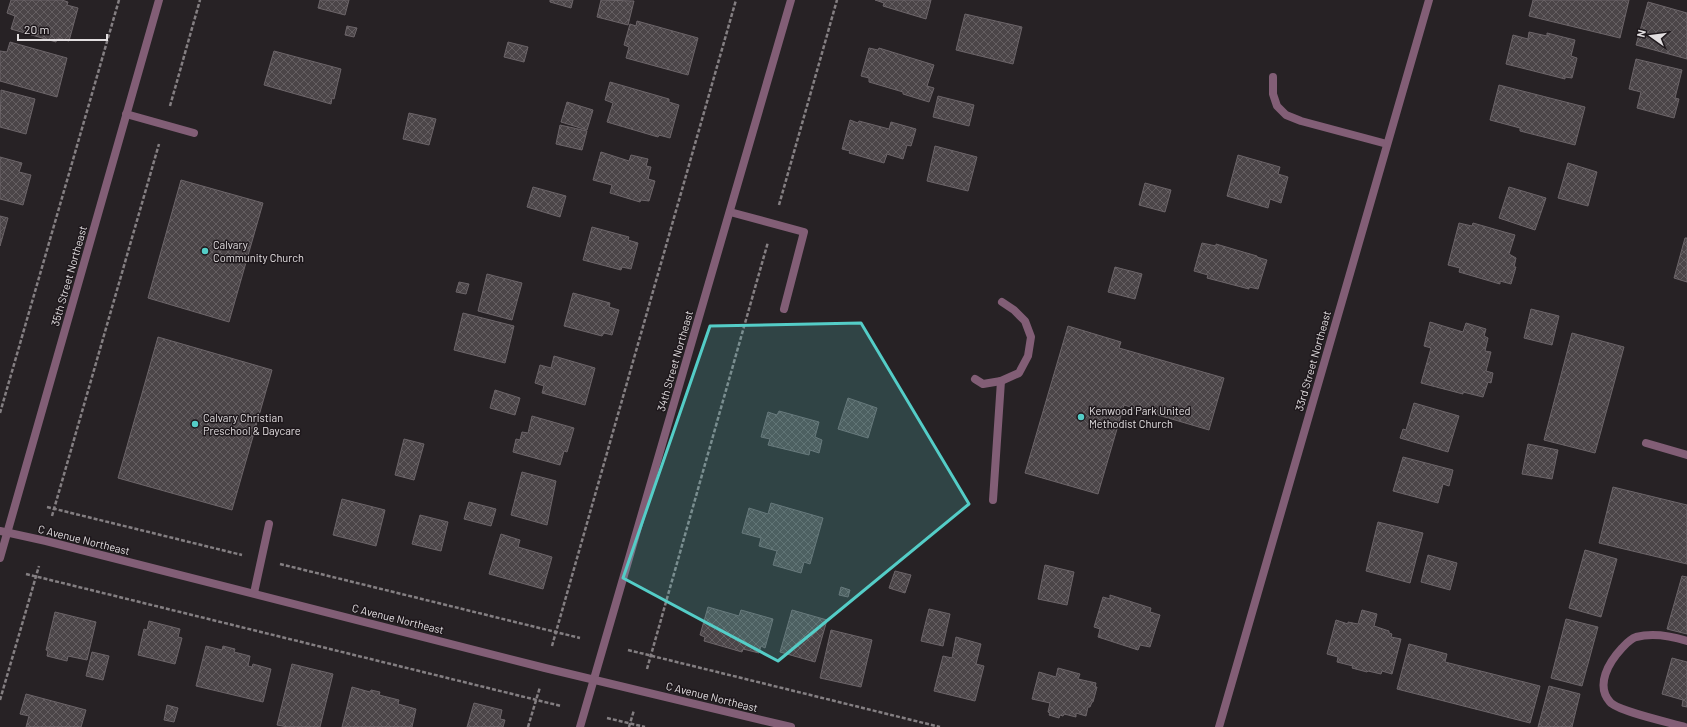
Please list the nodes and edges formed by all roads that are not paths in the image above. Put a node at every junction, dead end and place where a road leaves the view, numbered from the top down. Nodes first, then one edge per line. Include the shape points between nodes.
1 (159, 0) edge
2 (790, 0) edge
3 (1428, 0) edge
4 (1273, 77) dead end
5 (126, 114) junction
6 (194, 133) dead end
7 (1387, 144) junction
8 (730, 212) junction
9 (1002, 302) dead end
10 (784, 309) dead end
11 (975, 379) dead end
12 (1001, 382) junction
13 (1646, 443) dead end
14 (1687, 455) edge
15 (993, 500) dead end
16 (269, 524) dead end
17 (4, 532) edge
18 (0, 558) edge
19 (254, 593) junction
20 (1687, 641) edge
21 (594, 679) junction
22 (580, 727) edge
23 (790, 727) edge
24 (1219, 727) edge
25 (1685, 727) edge

1 - 5 street, 35th Street Northeast
2 - 8 street, 34th Street Northeast
3 - 7 street, 33rd Street Northeast
4 - 7 street via 1273,94 1277,106 1286,115
5 - 6 street
5 - 17 street, 35th Street Northeast
7 - 24 street, 33rd Street Northeast
8 - 10 street via 804,232
8 - 21 street, 34th Street Northeast
9 - 12 street via 1024,321 1031,337 1028,356 1019,373
11 - 12 street via 983,384
12 - 15 street
13 - 14 street
16 - 19 street
17 - 18 street, 35th Street Northeast
17 - 19 street, C Avenue Northeast
19 - 21 street, C Avenue Northeast
20 - 25 street via 1648,635 1634,638 1615,655 1604,679 1605,694 1610,703
21 - 22 street, 34th Street Northeast
21 - 23 street, C Avenue Northeast

